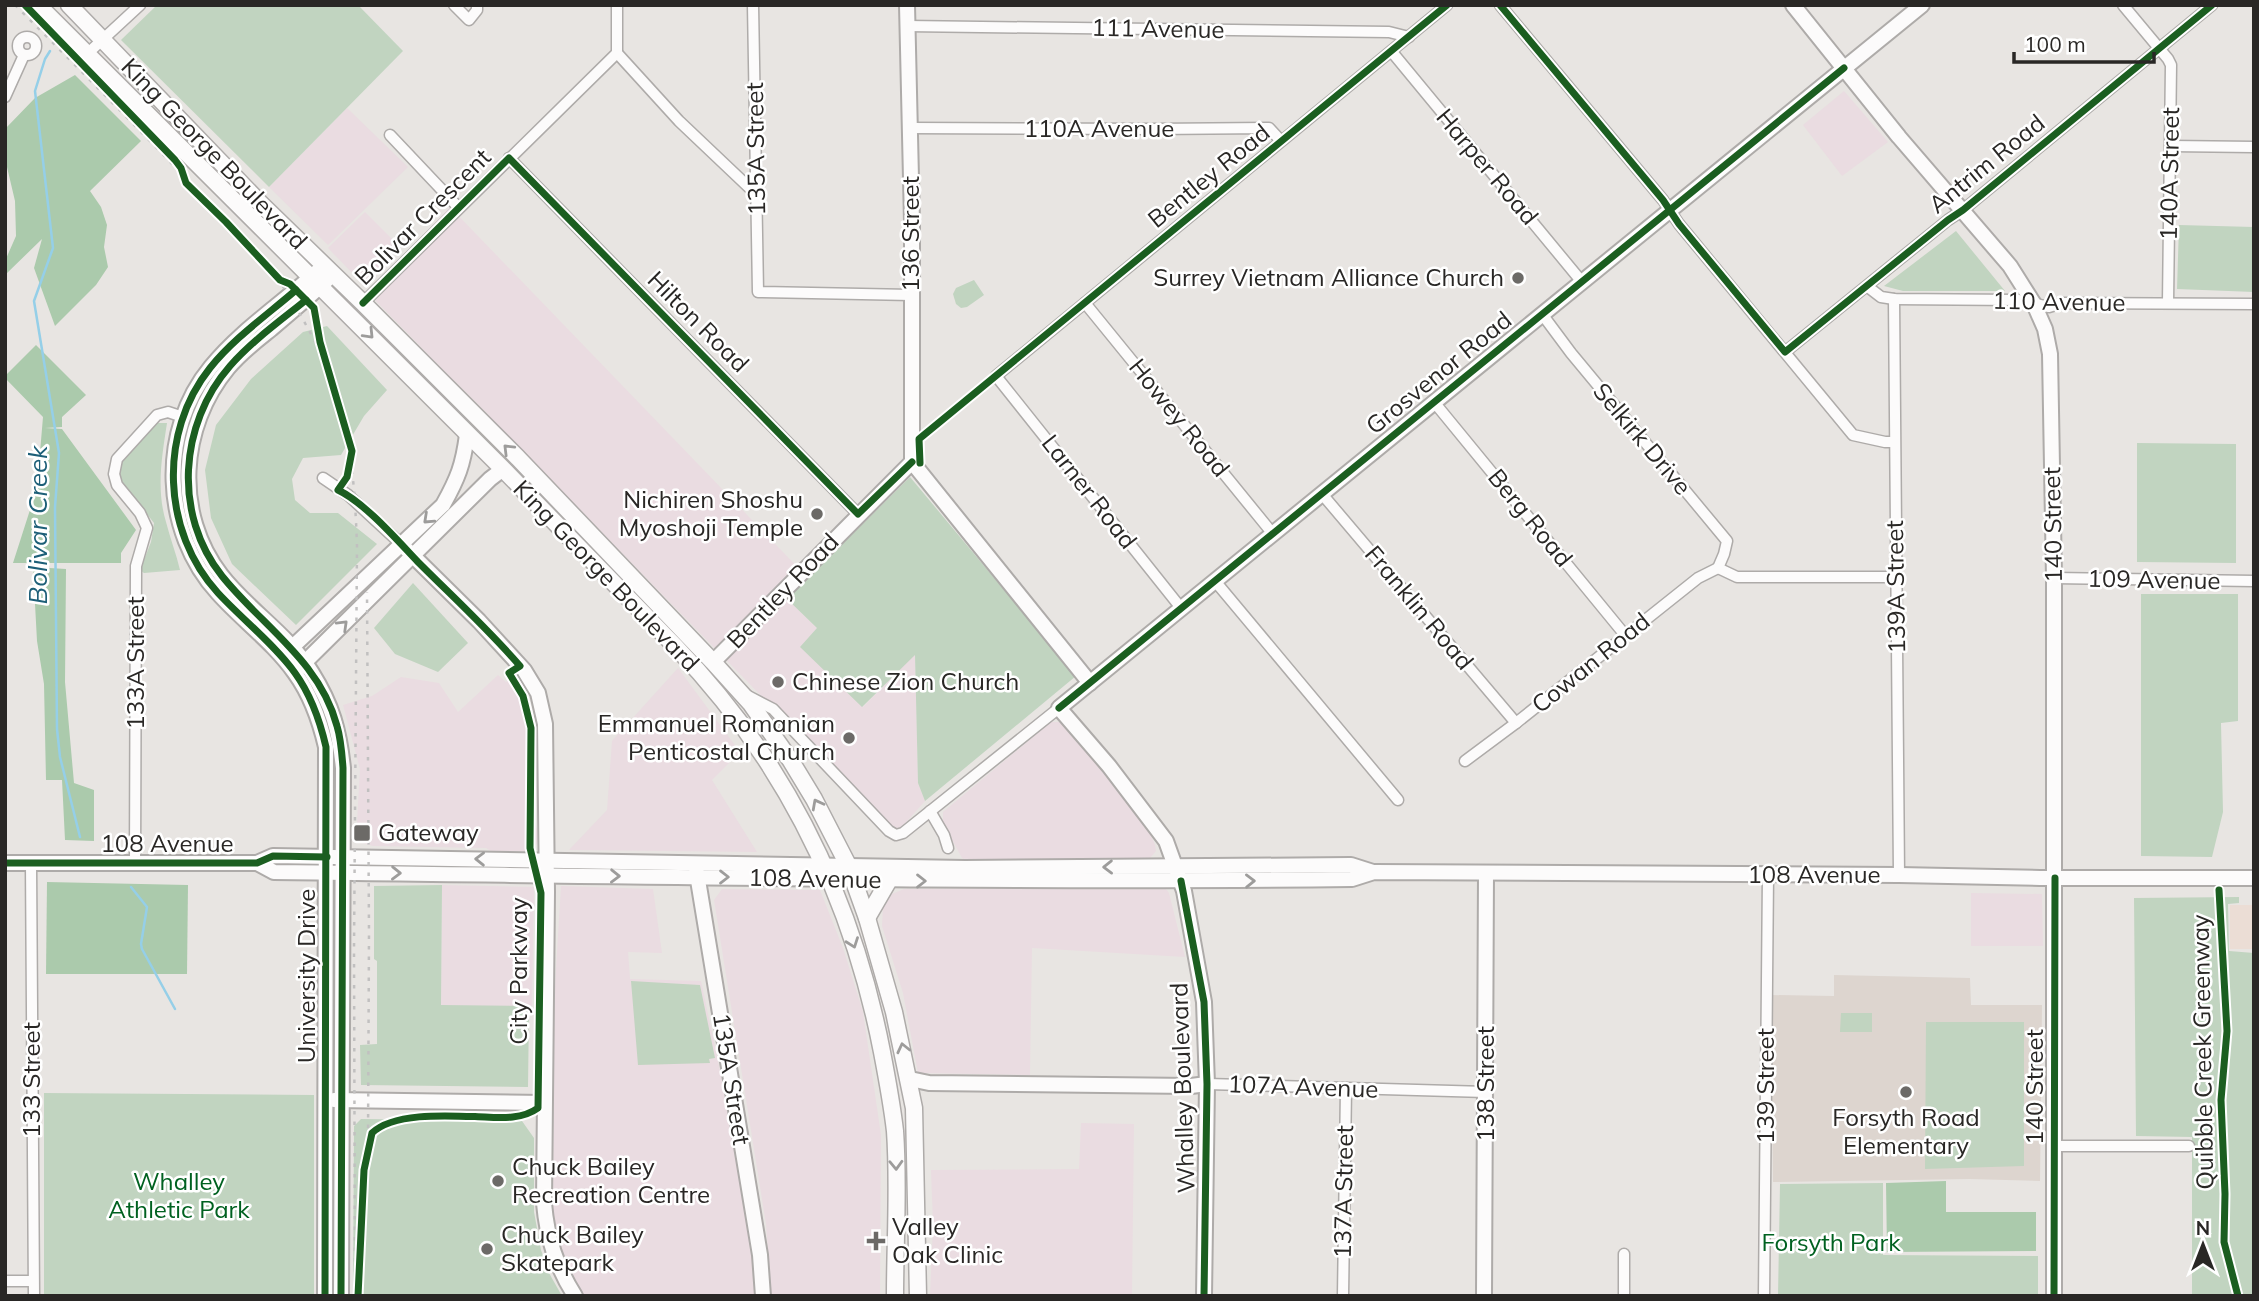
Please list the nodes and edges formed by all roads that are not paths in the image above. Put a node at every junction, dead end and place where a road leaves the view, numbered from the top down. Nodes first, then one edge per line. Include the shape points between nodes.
1 (38, 5) edge
2 (69, 5) edge
3 (140, 5) edge
4 (454, 5) edge
5 (477, 5) edge
6 (617, 5) edge
7 (753, 5) edge
8 (907, 5) edge
9 (1447, 5) edge
10 (1500, 5) edge
11 (1793, 5) edge
12 (1922, 5) edge
13 (2123, 5) edge
14 (2212, 5) edge
15 (907, 26) junction
16 (1409, 37) junction
17 (104, 41) junction
18 (2159, 48) junction
19 (1392, 52) junction
20 (617, 53) junction
21 (87, 54) junction
22 (24, 55) dead end
23 (1844, 68) junction
24 (5, 97) edge
25 (910, 128) junction
26 (390, 135) dead end
27 (1281, 141) junction
28 (2171, 146) junction
29 (2254, 147) edge
30 (509, 158) junction
31 (757, 195) junction
32 (459, 208) junction
33 (1670, 210) junction
34 (1963, 210) junction
35 (322, 275) junction
36 (1582, 282) junction
37 (1868, 287) junction
38 (911, 295) junction
39 (1894, 299) junction
40 (363, 303) junction
41 (1085, 303) junction
42 (2168, 303) junction
43 (2034, 304) junction
44 (2254, 304) edge
45 (1542, 314) junction
46 (1785, 352) junction
47 (996, 376) joint
48 (1434, 402) junction
49 (183, 417) junction
50 (467, 435) junction
51 (1894, 442) junction
52 (912, 462) junction
53 (503, 469) junction
54 (323, 478) dead end
55 (1322, 494) junction
56 (859, 514) junction
57 (1273, 534) junction
58 (401, 544) junction
59 (412, 556) junction
60 (1718, 568) junction
61 (1895, 577) junction
62 (2054, 579) junction
63 (1214, 581) junction
64 (2254, 582) edge
65 (1181, 608) junction
66 (1625, 635) junction
67 (286, 653) junction
68 (713, 662) junction
69 (300, 667) junction
70 (1090, 683) junction
71 (741, 692) junction
72 (1059, 708) junction
73 (1516, 723) junction
74 (1465, 761) dead end
75 (1398, 800) dead end
76 (930, 811) junction
77 (889, 831) joint
78 (948, 848) dead end
79 (327, 857) junction
80 (342, 857) junction
81 (5, 863) edge
82 (31, 863) junction
83 (135, 863) junction
84 (257, 863) junction
85 (1176, 866) junction
86 (547, 868) junction
87 (696, 870) junction
88 (327, 872) junction
89 (827, 872) junction
90 (850, 872) junction
91 (1374, 872) junction
92 (342, 873) junction
93 (1486, 873) junction
94 (1768, 875) junction
95 (1899, 875) junction
96 (2055, 878) junction
97 (2254, 878) edge
98 (889, 880) junction
99 (1181, 881) junction
100 (867, 918) junction
101 (910, 1079) junction
102 (1207, 1084) junction
103 (1346, 1088) junction
104 (1486, 1091) junction
105 (326, 1100) junction
106 (341, 1100) junction
107 (544, 1103) junction
108 (2054, 1146) junction
109 (2189, 1146) dead end
110 (1624, 1254) dead end
111 (5, 1281) edge
112 (33, 1281) junction
113 (895, 1289) edge
114 (34, 1296) edge
115 (325, 1296) edge
116 (341, 1296) edge
117 (575, 1296) edge
118 (763, 1296) edge
119 (911, 1296) edge
120 (918, 1296) edge
121 (1204, 1296) edge
122 (1343, 1296) edge
123 (1483, 1296) edge
124 (1624, 1296) edge
125 (1764, 1296) edge
126 (2054, 1296) edge

1 - 21 main road, King George Boulevard
2 - 17 main road, King George Boulevard
3 - 17 street
4 - 5 street via 469,20
6 - 20 street
7 - 31 street, 135A Street
8 - 15 main road, 136 Street
9 - 16 street, Bentley Road
10 - 33 street
11 - 23 main road, 140 Street
12 - 23 main road, Grosvenor Road
13 - 18 street, 140A Street
14 - 18 street, Antrim Road
15 - 16 street, 111 Avenue via 1389,32
15 - 25 main road, 136 Street
16 - 19 street, Bentley Road
17 - 21 street
17 - 35 main road, King George Boulevard via 261,204
18 - 28 street, 140A Street via 2171,65
18 - 34 street, Antrim Road
19 - 27 street, Bentley Road
19 - 36 street, Harper Road
20 - 30 street, Bolivar Crescent
20 - 31 street via 679,121
21 - 35 main road, King George Boulevard via 180,148
22 - 24 street
23 - 33 main road, Grosvenor Road
23 - 34 main road, 140 Street
25 - 27 street, 110A Avenue via 1269,128
25 - 38 main road, 136 Street
26 - 32 street
27 - 41 street, Bentley Road
28 - 29 street
28 - 42 street, 140A Street
30 - 32 street, Bolivar Crescent
30 - 56 street, Hilton Road
31 - 38 street, 135A Street via 758,292
32 - 40 street, Bolivar Crescent
33 - 36 main road, Grosvenor Road
33 - 46 street
34 - 37 street, Antrim Road
34 - 43 main road, 140 Street via 2010,266
35 - 40 main road, King George Boulevard
35 - 49 main road, University Drive via 231,345 198,386
35 -> 50 main road, King George Boulevard
35 - 67 main road, University Drive via 218,380 195,428 187,469 192,511 210,559
36 - 45 main road, Grosvenor Road
37 - 39 street, 110 Avenue via 1881,297
37 - 46 street, Antrim Road
38 - 52 main road, 136 Street
39 - 43 street, 110 Avenue
39 - 51 street, 139A Street
68 -> 40 main road, King George Boulevard
41 - 47 street, Bentley Road
41 - 57 street, Howey Road
42 - 43 street, 110 Avenue
42 - 44 street, 110 Avenue
43 - 62 main road, 140 Street via 2050,354
45 - 48 main road, Grosvenor Road
45 - 60 street, Selkirk Drive via 1727,541
46 - 51 street via 1853,435
47 - 65 street, Larner Road
48 - 55 main road, Grosvenor Road
48 - 66 street, Berg Road
49 - 67 main road, University Drive via 173,484 187,545 217,592
49 - 83 street, 133A Street via 168,412 157,415 117,459 114,474 147,528 136,566
50 - 53 main road, King George Boulevard
50 -> 58 main road via 464,463 443,505
51 - 61 street, 139A Street
52 - 56 main road, Bentley Road
52 - 70 main road
53 - 59 main road
53 - 89 main road, King George Boulevard via 698,670 756,745 797,810
54 - 58 street, City Parkway
55 - 57 main road, Grosvenor Road
55 - 73 street, Franklin Road
56 - 68 main road, Bentley Road
57 - 63 main road, Grosvenor Road
58 - 59 main road, City Parkway
58 - 67 main road
69 -> 59 main road
59 - 86 main road, City Parkway via 495,636 538,693 545,724
60 - 61 street via 1737,577
60 - 66 street, Cowan Road via 1698,578
61 - 95 street, 139A Street
62 - 64 street, 109 Avenue
62 - 96 main road, 140 Street
63 - 65 main road, Grosvenor Road
63 - 75 street
65 - 70 main road, Grosvenor Road
66 - 73 street, Cowan Road
67 - 69 main road, University Drive
68 - 71 main road, King George Boulevard
69 - 79 main road, University Drive via 326,747
69 - 80 main road, University Drive via 327,700 338,726 344,768
70 - 72 main road, Grosvenor Road
71 - 77 street, King George Boulevard via 775,711
90 -> 71 main road, King George Boulevard via 791,761
72 - 76 street, Grosvenor Road
72 - 85 main road, Whalley Boulevard via 1166,841
73 - 74 street, Cowan Road
76 - 77 street, Grosvenor Road via 903,833
76 - 78 street
79 - 80 main road, 108 Avenue
79 - 84 main road, 108 Avenue via 273,856
79 - 88 main road, University Drive
86 -> 80 main road, 108 Avenue
80 - 92 main road, University Drive
81 - 82 main road, 108 Avenue
82 - 83 main road, 108 Avenue
82 - 112 street, 133 Street
83 - 84 main road, 108 Avenue
84 - 88 main road, 108 Avenue via 274,872
85 -> 90 main road, 108 Avenue
85 - 91 main road, 108 Avenue via 1352,865
85 - 99 main road, Whalley Boulevard
86 - 87 main road, 108 Avenue
92 -> 86 main road, 108 Avenue
86 - 107 main road, City Parkway
87 - 89 main road, 108 Avenue
87 - 118 main road, 135A Street
88 - 92 main road, 108 Avenue
88 - 105 main road, University Drive
89 - 90 main road, 108 Avenue
89 -> 113 main road, King George Boulevard via 860,960 888,1087 897,1178
90 - 98 main road, 108 Avenue
90 - 100 main road, King George Boulevard
91 - 93 main road, 108 Avenue
99 -> 91 main road, 108 Avenue via 1352,879
92 - 106 main road, University Drive
93 - 94 main road, 108 Avenue
93 - 104 main road, 138 Street
94 - 95 main road, 108 Avenue
94 - 125 street, 139 Street
95 - 96 main road, 108 Avenue
96 - 97 main road, 108 Avenue
96 - 108 main road, 140 Street
98 -> 99 main road, 108 Avenue
98 - 100 main road
99 - 102 main road, Whalley Boulevard via 1204,1002
101 -> 100 main road, King George Boulevard
101 - 102 main road, 107A Avenue via 929,1083
101 - 120 main road, King George Boulevard via 917,1168
102 - 103 street, 107A Avenue
102 - 121 main road, Whalley Boulevard
103 - 104 street, 107A Avenue
103 - 122 street, 137A Street
104 - 123 main road, 138 Street
105 - 106 main road
105 - 115 main road, University Drive
106 - 107 main road
106 - 116 main road, University Drive
107 - 117 main road, City Parkway via 548,1233 556,1263
108 - 109 street
108 - 126 main road, 140 Street
110 - 124 street
111 - 112 street
112 - 114 street, 133 Street
113 - 119 main road

